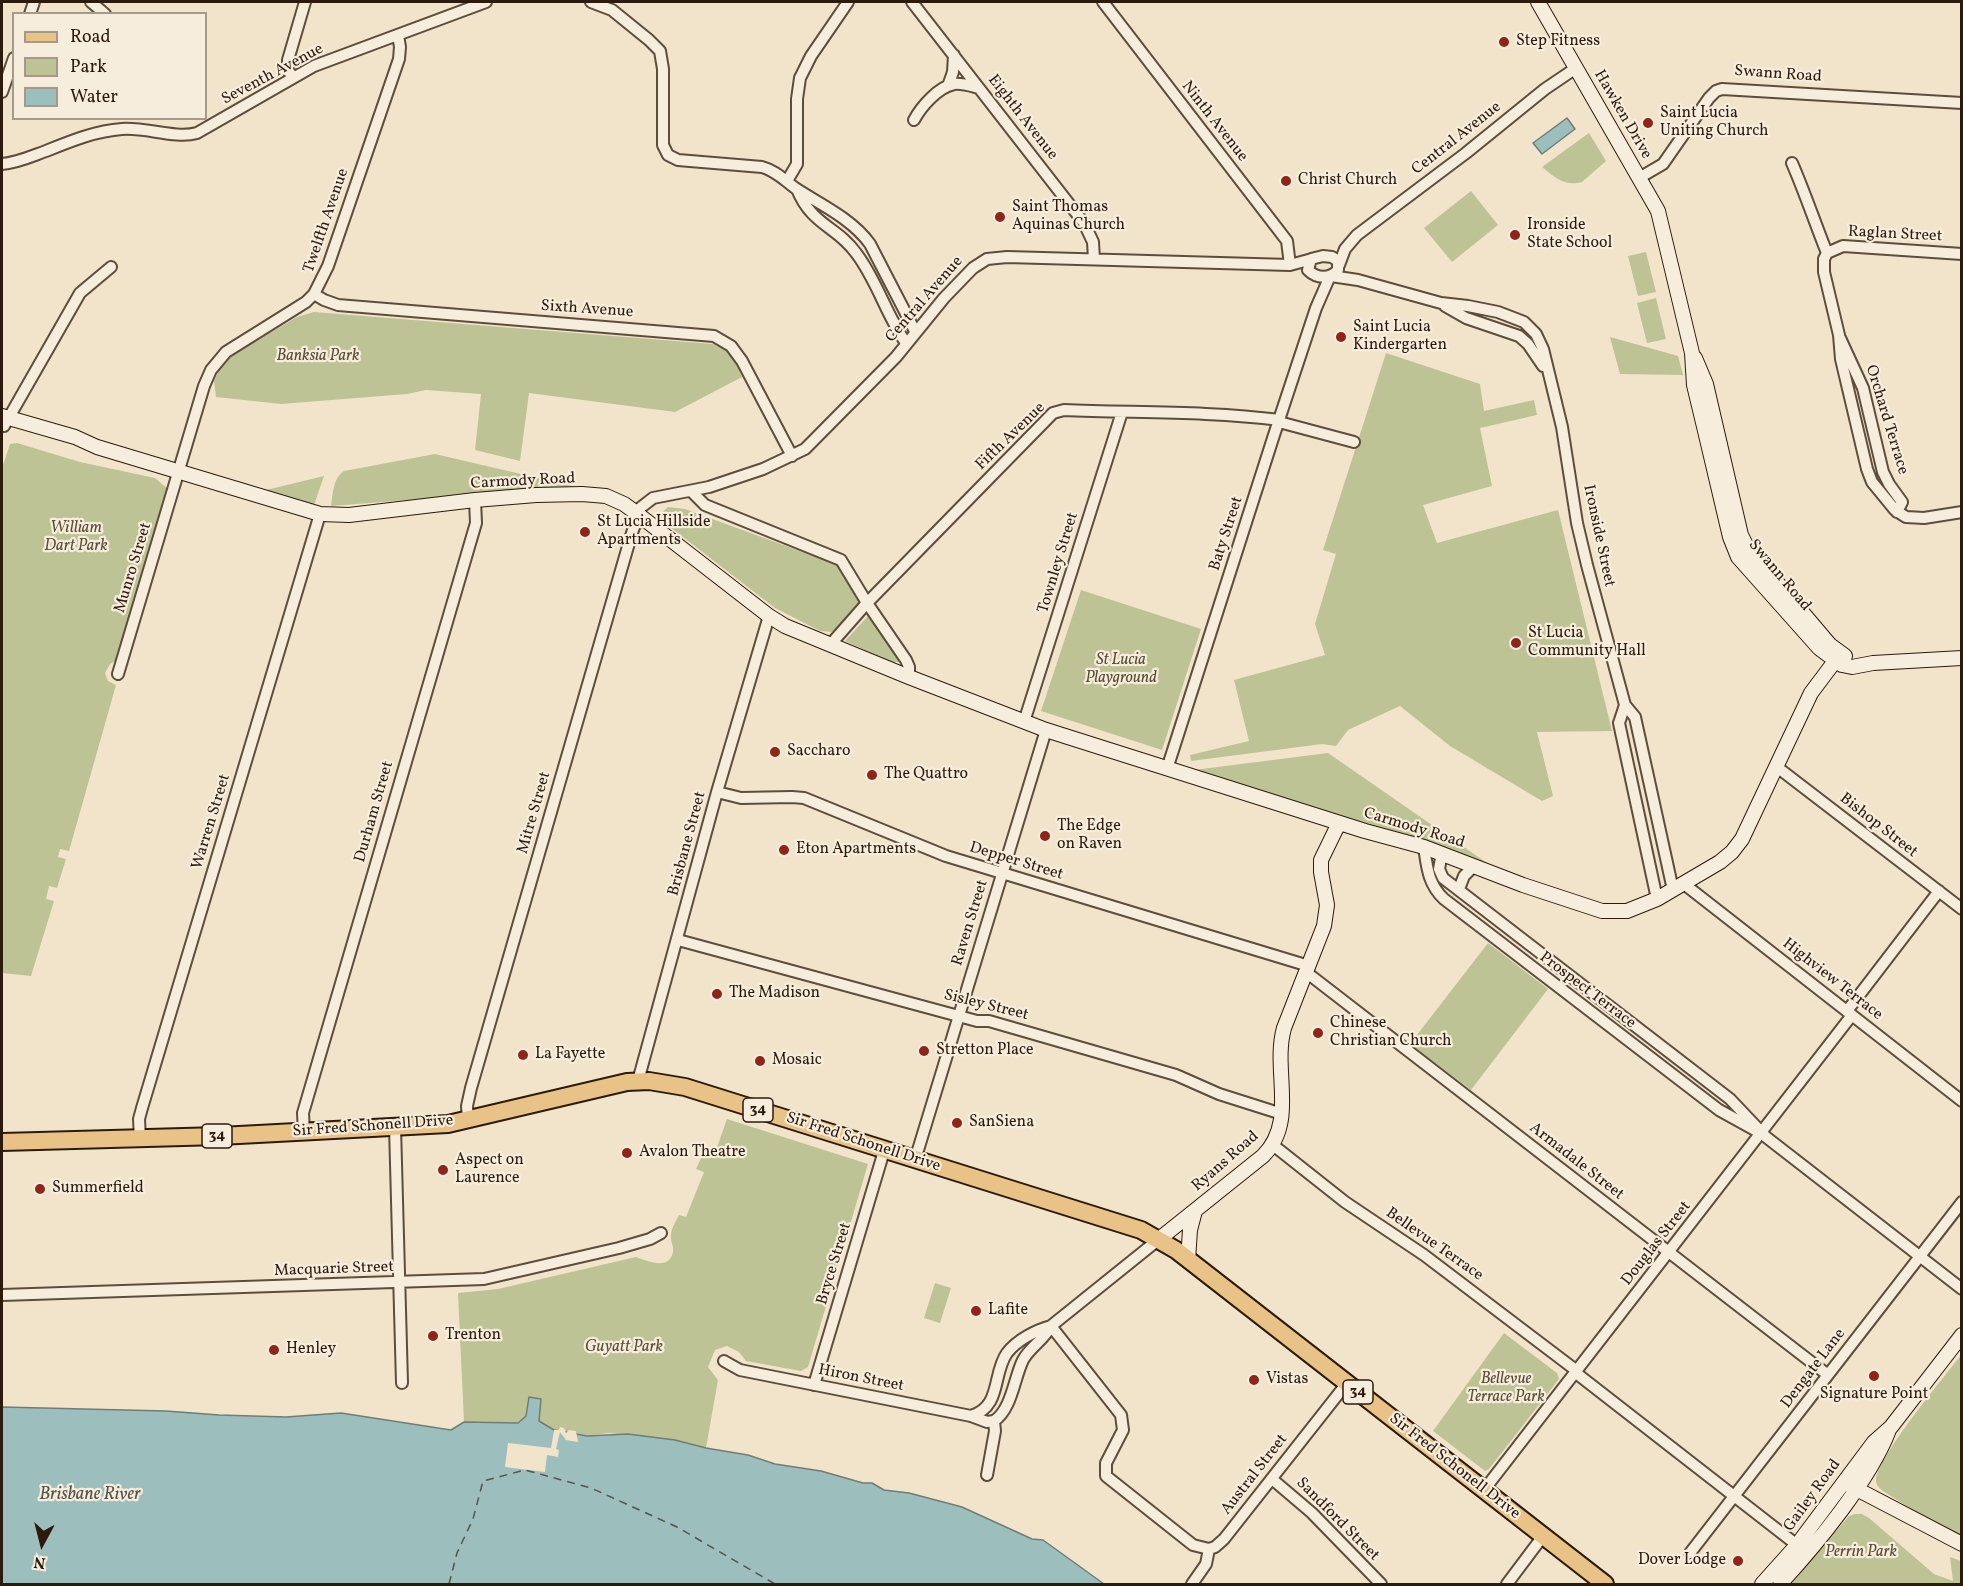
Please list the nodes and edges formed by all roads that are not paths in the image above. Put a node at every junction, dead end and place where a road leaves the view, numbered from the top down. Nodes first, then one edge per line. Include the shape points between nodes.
1 (91, 2) edge
2 (305, 2) edge
3 (486, 2) edge
4 (591, 2) edge
5 (848, 2) edge
6 (912, 2) edge
7 (1103, 2) edge
8 (1540, 2) edge
9 (468, 5) edge
10 (103, 12) edge
11 (398, 35) junction
12 (954, 55) junction
13 (12, 64) edge
14 (1576, 68) junction
15 (293, 78) junction
16 (948, 86) junction
17 (979, 88) junction
18 (2, 92) edge
19 (1962, 103) edge
20 (914, 120) dead end
21 (1792, 163) dead end
22 (2, 164) edge
23 (1639, 178) junction
24 (787, 181) junction
25 (797, 189) junction
26 (1357, 235) junction
27 (1827, 253) junction
28 (1962, 254) edge
29 (1325, 256) junction
30 (1094, 259) junction
31 (1312, 259) junction
32 (1290, 265) junction
33 (1339, 265) junction
34 (111, 267) dead end
35 (1312, 274) junction
36 (1330, 276) junction
37 (1366, 282) junction
38 (314, 294) junction
39 (1441, 303) junction
40 (1317, 308) junction
41 (915, 331) junction
42 (906, 343) junction
43 (1547, 371) junction
44 (1122, 412) junction
45 (4, 421) edge
46 (1280, 421) junction
47 (1354, 442) dead end
48 (792, 456) junction
49 (179, 471) junction
50 (691, 491) junction
51 (475, 500) junction
52 (1962, 512) edge
53 (320, 514) junction
54 (638, 514) junction
55 (867, 603) junction
56 (769, 616) junction
57 (830, 645) junction
58 (1832, 655) junction
59 (1962, 658) edge
60 (118, 674) dead end
61 (909, 677) junction
62 (1625, 705) junction
63 (1024, 722) junction
64 (1046, 730) junction
65 (1777, 766) junction
66 (1167, 769) junction
67 (717, 792) junction
68 (1339, 823) junction
69 (1424, 847) junction
70 (1442, 853) junction
71 (1474, 866) junction
72 (1002, 873) junction
73 (1678, 887) junction
74 (1459, 889) junction
75 (1939, 891) junction
76 (1657, 899) junction
77 (1962, 909) edge
78 (678, 940) junction
79 (1307, 969) junction
80 (1850, 1013) junction
81 (959, 1016) junction
82 (638, 1081) junction
83 (1962, 1101) edge
84 (1282, 1113) junction
85 (468, 1120) junction
86 (395, 1127) junction
87 (304, 1132) junction
88 (1762, 1134) junction
89 (140, 1138) junction
90 (2, 1142) edge
91 (1273, 1145) junction
92 (884, 1151) junction
93 (915, 1160) junction
94 (1962, 1203) edge
95 (1195, 1211) junction
96 (662, 1233) dead end
97 (1158, 1240) junction
98 (1669, 1253) junction
99 (1920, 1256) junction
100 (1188, 1260) junction
101 (400, 1283) junction
102 (1962, 1289) edge
103 (2, 1295) edge
104 (1051, 1326) junction
105 (1962, 1335) edge
106 (724, 1361) dead end
107 (1577, 1372) junction
108 (1827, 1375) junction
109 (402, 1383) dead end
110 (1347, 1383) junction
111 (814, 1385) junction
112 (972, 1416) junction
113 (994, 1421) junction
114 (987, 1475) dead end
115 (1272, 1479) junction
116 (1850, 1485) junction
117 (1484, 1490) junction
118 (1734, 1496) junction
119 (1544, 1536) junction
120 (1962, 1544) edge
121 (1797, 1545) junction
122 (1209, 1549) junction
123 (1690, 1553) dead end
124 (1192, 1584) edge
125 (1381, 1584) edge
126 (1507, 1584) edge
127 (1605, 1584) edge
128 (1762, 1584) edge
129 (1780, 1584) edge

1 - 10 street
2 - 15 street via 288,60
3 - 9 street, Seventh Avenue
4 - 24 street via 612,10 661,53 663,144 668,155 678,160 762,166
5 - 24 street via 800,78 797,165
6 - 12 street, Eighth Avenue
7 - 32 street, Ninth Avenue via 1287,241
8 - 14 street, Hawken Drive
9 - 11 street, Seventh Avenue
11 - 15 street, Seventh Avenue via 314,66
11 - 38 street, Twelfth Avenue via 399,59 328,266
12 - 16 street
12 - 17 street, Eighth Avenue
13 - 18 street
14 - 23 street, Hawken Drive
14 - 26 street, Central Avenue
15 - 22 street, Seventh Avenue via 193,134 109,130
16 - 17 street
16 - 20 street via 924,103
17 - 30 street, Eighth Avenue via 1084,223 1093,240
19 - 23 street, Swann Road via 1722,89 1709,98 1664,164
21 - 27 street, Orchard Terrace
23 - 58 street, Swann Road via 1661,220 1692,353 1706,384 1741,535 1747,548
24 - 25 street
25 - 41 street via 866,239
25 - 42 street via 811,214 857,254
26 - 29 street, Central Avenue
26 - 33 street, Central Avenue via 1345,249
27 - 28 street, Raglan Street via 1843,246
27 - 52 street, Orchard Terrace via 1824,273 1839,335 1863,388 1883,472 1902,502 1897,512 1920,519
29 - 31 street, Central Avenue
29 - 33 street via 1335,258
30 - 32 street, Central Avenue
30 - 41 street, Central Avenue via 984,260 972,268
31 - 32 street, Central Avenue
31 - 35 street via 1308,268
32 - 35 street, Central Avenue
33 - 36 street, Central Avenue
33 - 37 street, Ironside Street
34 - 45 street via 80,293
35 - 36 street, Central Avenue
35 - 40 street, Baty Street via 1318,286
36 - 37 street, Ironside Street
36 - 40 street, Baty Street
37 - 39 street, Ironside Street
38 - 48 street, Sixth Avenue via 338,305 714,336 731,346 742,361
38 - 49 street, Twelfth Avenue via 217,361 204,386
39 - 43 street, Ironside Street via 1466,318 1520,337
39 - 43 street, Ironside Street via 1481,308 1527,323 1539,340
40 - 46 street, Baty Street
41 - 42 street, Central Avenue
42 - 48 street, Central Avenue via 806,449
43 - 62 street, Ironside Street via 1562,427 1577,522
44 - 46 street, Fifth Avenue
44 - 55 street, Fifth Avenue via 1053,413
44 - 63 street, Townley Street
45 - 49 street, Carmody Road via 72,445 97,447
46 - 47 street, Fifth Avenue
46 - 66 street, Baty Street
48 - 50 street, Central Avenue via 763,470
49 - 53 street, Carmody Road
49 - 60 street, Munro Street
50 - 54 street, Central Avenue via 653,498
50 - 55 street via 705,505 841,560
51 - 53 street, Carmody Road
51 - 54 street, Carmody Road via 597,495 614,499
51 - 87 street, Durham Street via 476,523 302,1116
53 - 89 street, Warren Street via 142,1108
54 - 56 street, Carmody Road
54 - 85 street, Mitre Street via 473,1080
55 - 57 street, Fifth Avenue
55 - 61 street via 909,664
56 - 57 street, Carmody Road
56 - 67 street, Brisbane Street
57 - 61 street, Carmody Road
58 - 59 street, Swann Road via 1873,663
58 - 65 street, Carmody Road
61 - 63 street, Carmody Road
62 - 73 street, Ironside Street via 1635,717
62 - 76 street, Ironside Street via 1619,723
63 - 64 street, Carmody Road
64 - 66 street, Carmody Road
64 - 72 street, Raven Street
65 - 73 street, Carmody Road via 1735,849
65 - 75 street, Bishop Street
66 - 68 street, Carmody Road
67 - 72 street, Depper Street via 741,798 804,798 946,856
67 - 78 street, Brisbane Street
68 - 69 street, Carmody Road
68 - 79 street, Ryans Road via 1322,860 1327,913
69 - 70 street, Carmody Road
69 - 88 street, Prospect Terrace via 1429,876 1444,899 1719,1110
70 - 71 street, Carmody Road
70 - 74 street, Prospect Terrace via 1440,874
71 - 74 street
71 - 76 street, Carmody Road via 1602,911 1627,911
72 - 79 street, Depper Street
72 - 81 street, Raven Street
73 - 76 street, Carmody Road
73 - 80 street, Highview Terrace
74 - 88 street, Prospect Terrace via 1730,1099
75 - 77 street, Bishop Street
75 - 80 street, Douglas Street
78 - 81 street, Sisley Street
78 - 82 street, Brisbane Street
79 - 84 street, Ryans Road via 1280,1042
79 - 98 street, Armadale Street
80 - 83 street, Highview Terrace
80 - 88 street, Douglas Street
81 - 84 street, Sisley Street via 1069,1042
81 - 93 street, Raven Street
82 - 85 main road, Sir Fred Schonell Drive / 34
82 - 92 main road, Sir Fred Schonell Drive / 34 via 685,1087
84 - 91 street, Ryans Road
85 - 86 main road, Sir Fred Schonell Drive / 34
86 - 87 main road, Sir Fred Schonell Drive / 34
86 - 101 street
87 - 89 main road, Sir Fred Schonell Drive / 34
88 - 98 street, Douglas Street
88 - 99 street, Prospect Terrace
89 - 90 main road, Sir Fred Schonell Drive / 34
91 - 95 street, Ryans Road
91 - 107 street, Bellevue Terrace
92 - 93 main road, Sir Fred Schonell Drive / 34
92 - 111 street, Bryce Street
93 - 97 main road, Sir Fred Schonell Drive / 34 via 1108,1219
94 - 99 street, Dengate Lane
95 - 97 street, Ryans Road
95 - 100 street
96 - 101 street, Macquarie Street via 619,1248 484,1279
97 - 100 main road, Sir Fred Schonell Drive / 34
97 - 104 street, Ryans Road
98 - 107 street, Douglas Street
98 - 108 street, Armadale Street
99 - 102 street, Prospect Terrace
99 - 108 street, Dengate Lane
100 - 110 main road, Sir Fred Schonell Drive / 34
101 - 103 street, Macquarie Street
101 - 109 street
104 - 112 street, Ryans Road via 1035,1331 1009,1351 989,1406
104 - 113 street, Ryans Road via 1024,1359 1005,1407
104 - 122 street via 1121,1415 1123,1430 1106,1463 1106,1476 1193,1545
105 - 116 street, Gailey Road via 1891,1426 1882,1448
106 - 111 street, Hiron Street via 737,1370
107 - 117 street, Douglas Street
107 - 118 street, Bellevue Terrace
108 - 118 street, Dengate Lane
110 - 115 street, Austral Street
110 - 117 main road, Sir Fred Schonell Drive / 34
111 - 112 street, Hiron Street
112 - 113 street, Hiron Street
113 - 114 street, Ryans Road
115 - 122 street, Austral Street via 1224,1539
115 - 125 street, Sandford Street via 1312,1513
116 - 120 street
116 - 121 street, Gailey Road
116 - 129 street, Gailey Road via 1799,1564
117 - 119 main road, Sir Fred Schonell Drive / 34
118 - 121 street, Bellevue Terrace
118 - 123 street, Dengate Lane
119 - 126 street
119 - 127 main road, Sir Fred Schonell Drive / 34
121 - 128 street, Gailey Road
122 - 124 street, Austral Street via 1206,1564

